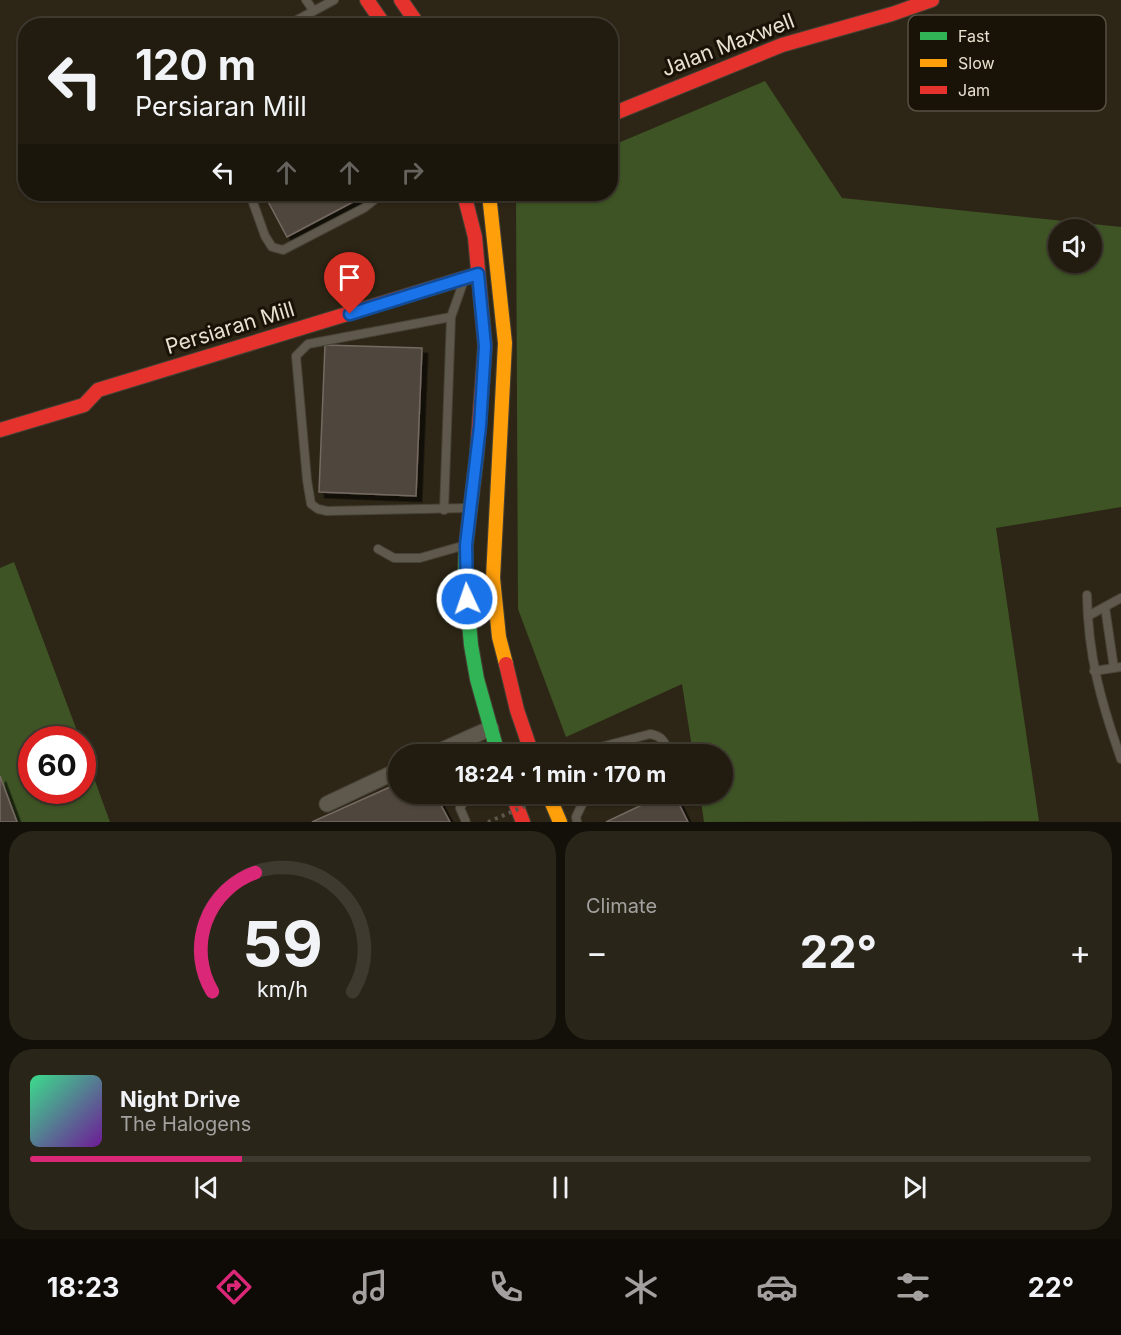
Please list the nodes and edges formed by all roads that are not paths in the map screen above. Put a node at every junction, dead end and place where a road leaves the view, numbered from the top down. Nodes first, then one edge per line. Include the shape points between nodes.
1 (306, 0) edge
2 (334, 0) edge
3 (367, 0) edge
4 (401, 0) edge
5 (924, 1) edge
6 (314, 10) junction
7 (300, 18) edge
8 (379, 18) edge
9 (413, 18) edge
10 (618, 112) edge
11 (252, 201) edge
12 (373, 201) edge
13 (466, 201) edge
14 (490, 201) edge
15 (471, 276) junction
16 (451, 317) junction
17 (0, 430) edge
18 (471, 508) junction
19 (444, 510) junction
20 (466, 545) junction
21 (378, 549) dead end
22 (1088, 595) dead end
23 (1121, 598) edge
24 (1105, 607) junction
25 (1088, 616) junction
26 (1118, 668) edge
27 (1094, 671) junction
28 (490, 728) junction
29 (455, 744) edge
30 (495, 744) edge
31 (529, 744) edge
32 (612, 744) edge
33 (666, 744) edge
34 (1121, 759) edge
35 (388, 775) edge
36 (327, 804) dead end
37 (462, 804) edge
38 (516, 804) edge
39 (552, 804) edge
40 (582, 804) edge
41 (466, 822) edge
42 (523, 822) edge
43 (560, 822) edge
44 (577, 822) edge

1 - 6 lane
2 - 6 lane
3 - 8 main road
4 - 9 main road
5 - 10 main road, Jalan Maxwell via 782,45
6 - 7 lane
11 - 12 lane via 265,236 272,247 283,250
13 - 15 main road via 475,237
14 - 31 main road via 505,343 493,578 499,636
15 - 16 lane
15 - 17 main road, Persiaran Mill via 98,390 84,405
15 - 18 main road via 485,346
16 - 19 lane
16 - 19 lane via 308,344 296,356 311,504 327,511
18 - 19 lane
18 - 20 main road
20 - 21 lane via 420,558 394,558
20 - 28 main road via 471,645
22 - 25 lane
23 - 24 lane
24 - 25 lane
24 - 26 lane
25 - 27 lane
26 - 27 lane
27 - 34 lane
28 - 29 street
28 - 30 main road
32 - 33 lane via 650,734 658,735
35 - 36 street
37 - 41 lane via 460,808
38 - 42 main road
39 - 43 main road
40 - 44 lane

